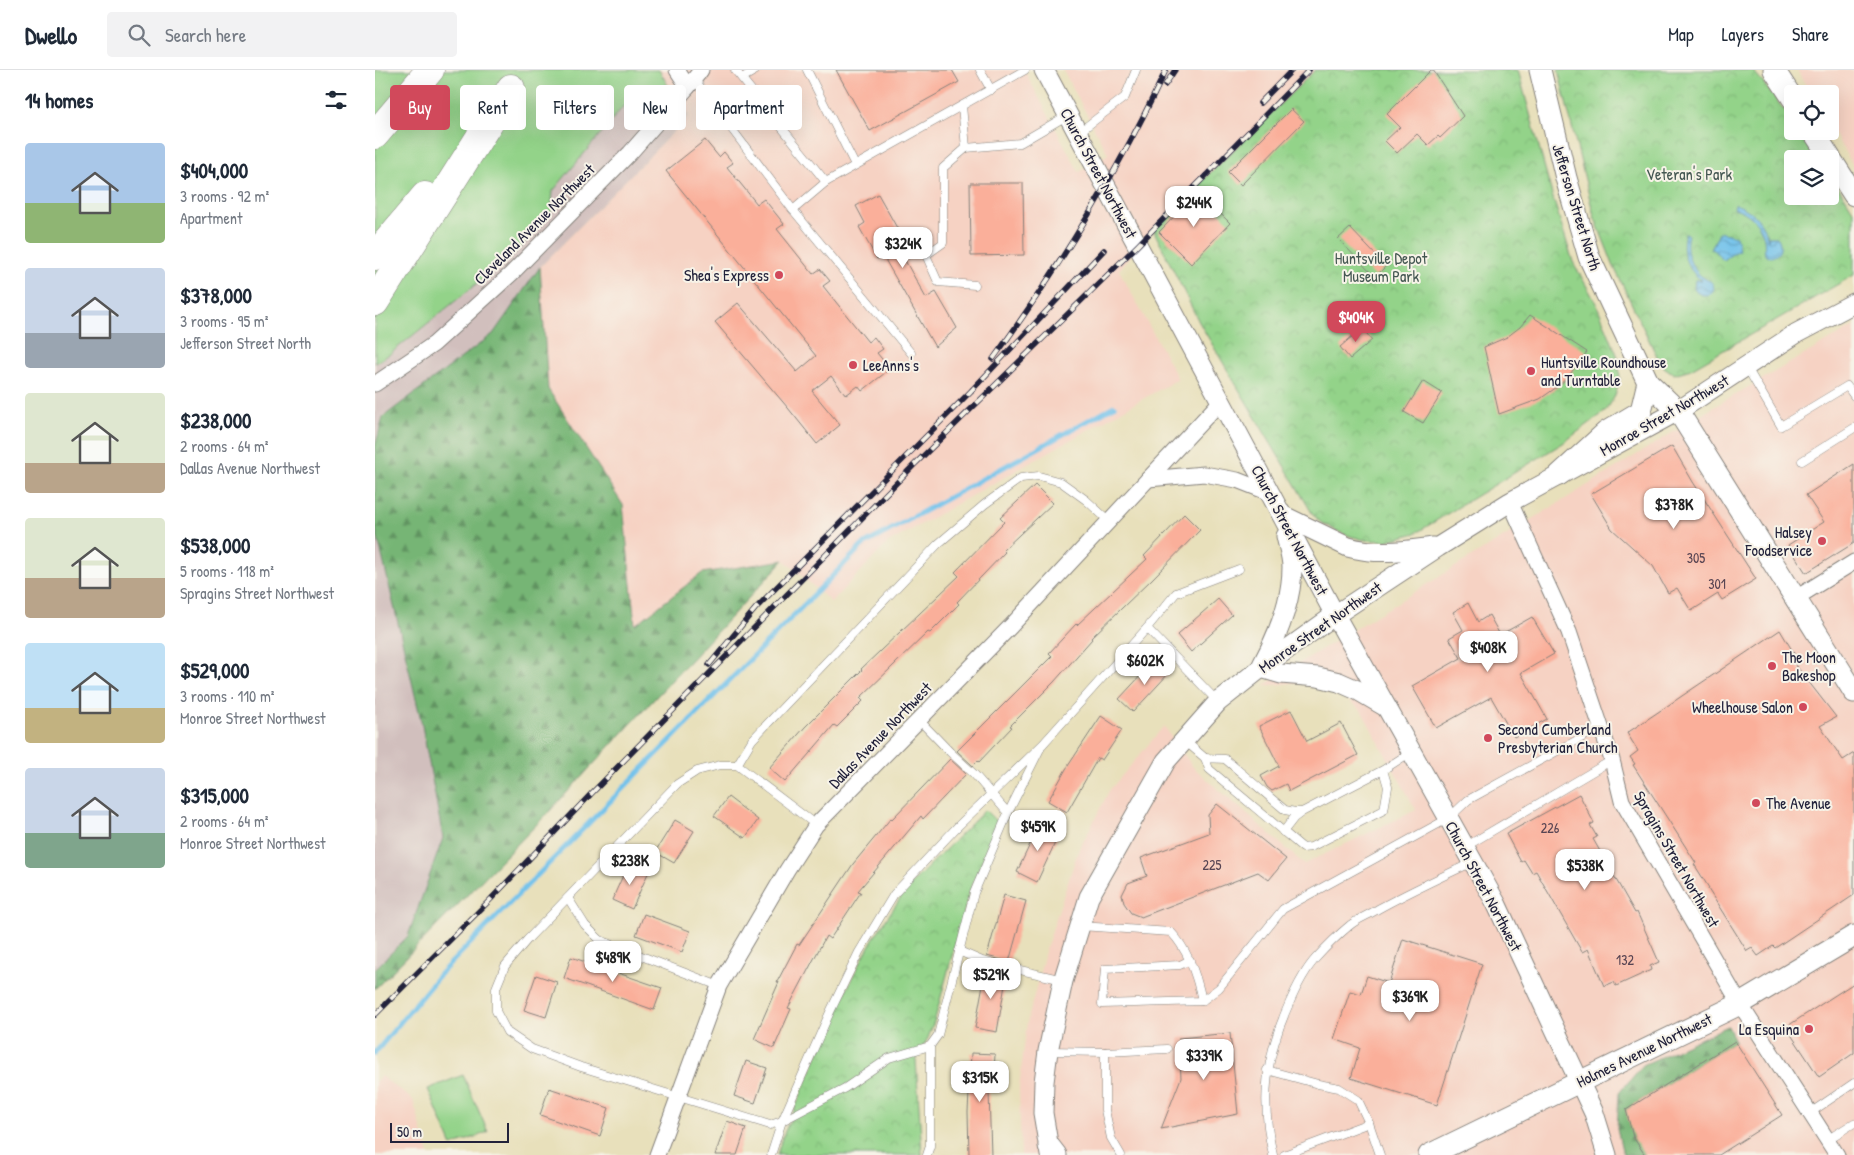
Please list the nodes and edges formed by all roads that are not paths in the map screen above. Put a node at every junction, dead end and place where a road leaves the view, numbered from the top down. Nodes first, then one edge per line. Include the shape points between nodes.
1 (677, 70) edge
2 (735, 70) edge
3 (757, 70) edge
4 (807, 70) edge
5 (980, 70) edge
6 (1025, 70) edge
7 (1044, 70) edge
8 (1135, 70) edge
9 (1540, 70) edge
10 (1774, 70) edge
11 (430, 71) edge
12 (742, 78) junction
13 (518, 79) edge
14 (695, 79) edge
15 (1784, 85) edge
16 (991, 90) junction
17 (962, 106) junction
18 (1068, 115) junction
19 (1078, 133) junction
20 (375, 135) edge
21 (1819, 140) edge
22 (966, 148) junction
23 (855, 165) junction
24 (826, 182) junction
25 (1854, 195) edge
26 (793, 210) junction
27 (375, 256) edge
28 (975, 285) dead end
29 (375, 302) edge
30 (1854, 303) edge
31 (911, 352) dead end
32 (1747, 366) junction
33 (1648, 382) junction
34 (375, 384) edge
35 (1854, 396) edge
36 (1221, 401) junction
37 (1678, 411) junction
38 (1854, 428) edge
39 (1802, 461) dead end
40 (1559, 475) junction
41 (1148, 479) junction
42 (1270, 493) junction
43 (1510, 502) junction
44 (1282, 516) junction
45 (1109, 521) junction
46 (1438, 547) junction
47 (1854, 562) edge
48 (1239, 568) dead end
49 (1796, 598) junction
50 (1335, 615) junction
51 (1147, 628) junction
52 (1261, 668) junction
53 (1854, 692) edge
54 (1218, 702) junction
55 (1386, 707) junction
56 (920, 721) junction
57 (1601, 727) junction
58 (1184, 740) junction
59 (1043, 744) junction
60 (1411, 752) junction
61 (1205, 758) junction
62 (1612, 760) junction
63 (737, 764) junction
64 (1383, 770) junction
65 (991, 795) junction
66 (1302, 812) junction
67 (1008, 813) junction
68 (1449, 818) junction
69 (816, 825) junction
70 (1283, 832) junction
71 (1469, 854) junction
72 (568, 898) junction
73 (1080, 926) junction
74 (1854, 936) edge
75 (959, 951) junction
76 (1190, 960) junction
77 (1063, 980) junction
78 (719, 986) junction
79 (1202, 1001) junction
80 (1740, 1004) junction
81 (930, 1046) junction
82 (1167, 1049) dead end
83 (1048, 1052) junction
84 (1105, 1052) junction
85 (1267, 1070) junction
86 (1579, 1082) junction
87 (1854, 1082) edge
88 (678, 1096) junction
89 (1810, 1113) junction
90 (783, 1121) junction
91 (1369, 1124) junction
92 (1854, 1124) edge
93 (1827, 1140) junction
94 (1050, 1153) edge
95 (657, 1155) edge
96 (771, 1155) edge
97 (927, 1155) edge
98 (1121, 1155) edge
99 (1273, 1155) edge
100 (1284, 1155) edge
101 (1380, 1155) edge
102 (1429, 1155) edge
103 (1607, 1155) edge
104 (1837, 1155) edge

1 - 14 street
2 - 12 lane
3 - 12 lane
4 - 23 lane
5 - 16 lane
6 - 16 lane
7 - 18 street, Church Street Northwest
8 - 19 lane via 1125,97
9 - 33 main road, Jefferson Street North via 1589,257
10 - 15 main road
11 - 20 highway
12 - 24 lane
13 - 27 highway
13 - 29 highway
14 - 26 lane
14 - 34 street, Cleveland Avenue Northwest via 630,153 511,274 434,344
16 - 17 lane
17 - 22 lane
17 - 23 lane
18 - 19 street, Church Street Northwest
18 - 22 lane via 1020,143
19 - 36 street, Church Street Northwest
21 - 25 main road
22 - 28 lane via 943,168 943,243 926,255 938,282
23 - 24 lane
24 - 26 lane
26 - 31 lane
30 - 32 street, Monroe Street Northwest via 1797,333
32 - 35 lane via 1781,426 1847,386
32 - 37 street, Monroe Street Northwest
33 - 37 main road, Jefferson Street North
33 - 40 main road via 1641,411 1606,432
36 - 41 street, Dallas Avenue Northwest
36 - 42 street, Church Street Northwest
37 - 40 street, Monroe Street Northwest
37 - 49 main road, Jefferson Street North
38 - 39 lane
40 - 43 street, Monroe Street Northwest
41 - 42 street via 1204,474 1237,480
41 - 45 street, Dallas Avenue Northwest
42 - 44 street, Church Street Northwest
43 - 46 street, Monroe Street Northwest
43 - 57 street, Spragins Street Northwest via 1569,632
44 - 46 street via 1360,550 1385,553
44 - 50 street, Church Street Northwest
44 - 52 street via 1292,566 1278,635
45 - 56 street, Dallas Avenue Northwest
45 - 63 lane via 1061,482 1039,476 1021,478 938,544 752,740
46 - 50 street, Monroe Street Northwest
47 - 49 street
48 - 51 lane via 1176,593
49 - 53 main road, Jefferson Street North
50 - 52 street, Monroe Street Northwest
50 - 55 street, Church Street Northwest
51 - 54 lane
51 - 59 lane
52 - 54 street, Monroe Street Northwest
52 - 55 street via 1339,682
54 - 58 street, Monroe Street Northwest
55 - 60 street, Church Street Northwest
56 - 65 lane via 975,774
56 - 69 street, Dallas Avenue Northwest
57 - 62 street, Spragins Street Northwest
57 - 68 lane via 1468,800
58 - 61 lane
58 - 73 street, Monroe Street Northwest via 1166,761 1089,897
59 - 65 lane
59 - 67 lane
60 - 64 lane
60 - 68 street, Church Street Northwest
61 - 66 lane via 1225,759 1285,810
61 - 70 lane via 1209,769
62 - 71 lane
62 - 80 street, Spragins Street Northwest via 1621,800
63 - 69 lane
63 - 72 lane via 720,764 697,771 677,784
64 - 66 lane
64 - 70 lane via 1388,787 1385,810 1311,847 1303,848
65 - 67 lane
65 - 90 lane via 894,894 859,952
66 - 70 lane
67 - 75 lane via 974,892
68 - 71 street, Church Street Northwest
68 - 79 lane via 1283,909 1219,988
69 - 78 street, Dallas Avenue Northwest
71 - 85 lane via 1350,925 1315,959 1296,988
71 - 86 street, Church Street Northwest via 1496,903
72 - 78 lane via 585,925 601,940
72 - 88 lane via 505,966 496,988 496,1011 507,1032 532,1049
73 - 76 lane via 1171,932
73 - 77 street, Monroe Street Northwest
74 - 80 main road, Holmes Avenue Northwest
75 - 77 lane via 982,961
75 - 81 lane via 939,1035
76 - 79 lane
76 - 79 lane via 1180,964 1105,969 1103,1004
77 - 83 street, Monroe Street Northwest
78 - 88 street, Dallas Avenue Northwest
80 - 86 main road, Holmes Avenue Northwest
80 - 89 street, Spragins Street Northwest
81 - 90 lane via 889,1058 845,1088
81 - 97 lane
82 - 84 lane
83 - 84 lane
83 - 94 street, Monroe Street Northwest via 1043,1113
84 - 98 lane via 1105,1110 1111,1138
85 - 91 lane via 1339,1088 1358,1100
85 - 99 lane via 1266,1096
86 - 102 main road, Holmes Avenue Northwest
86 - 103 street, Church Street Northwest via 1594,1114
87 - 89 lane
88 - 90 lane via 770,1124
88 - 95 street, Dallas Avenue Northwest
89 - 93 street, Spragins Street Northwest
90 - 96 lane
91 - 100 lane
91 - 101 lane
92 - 93 lane
93 - 104 street, Spragins Street Northwest

